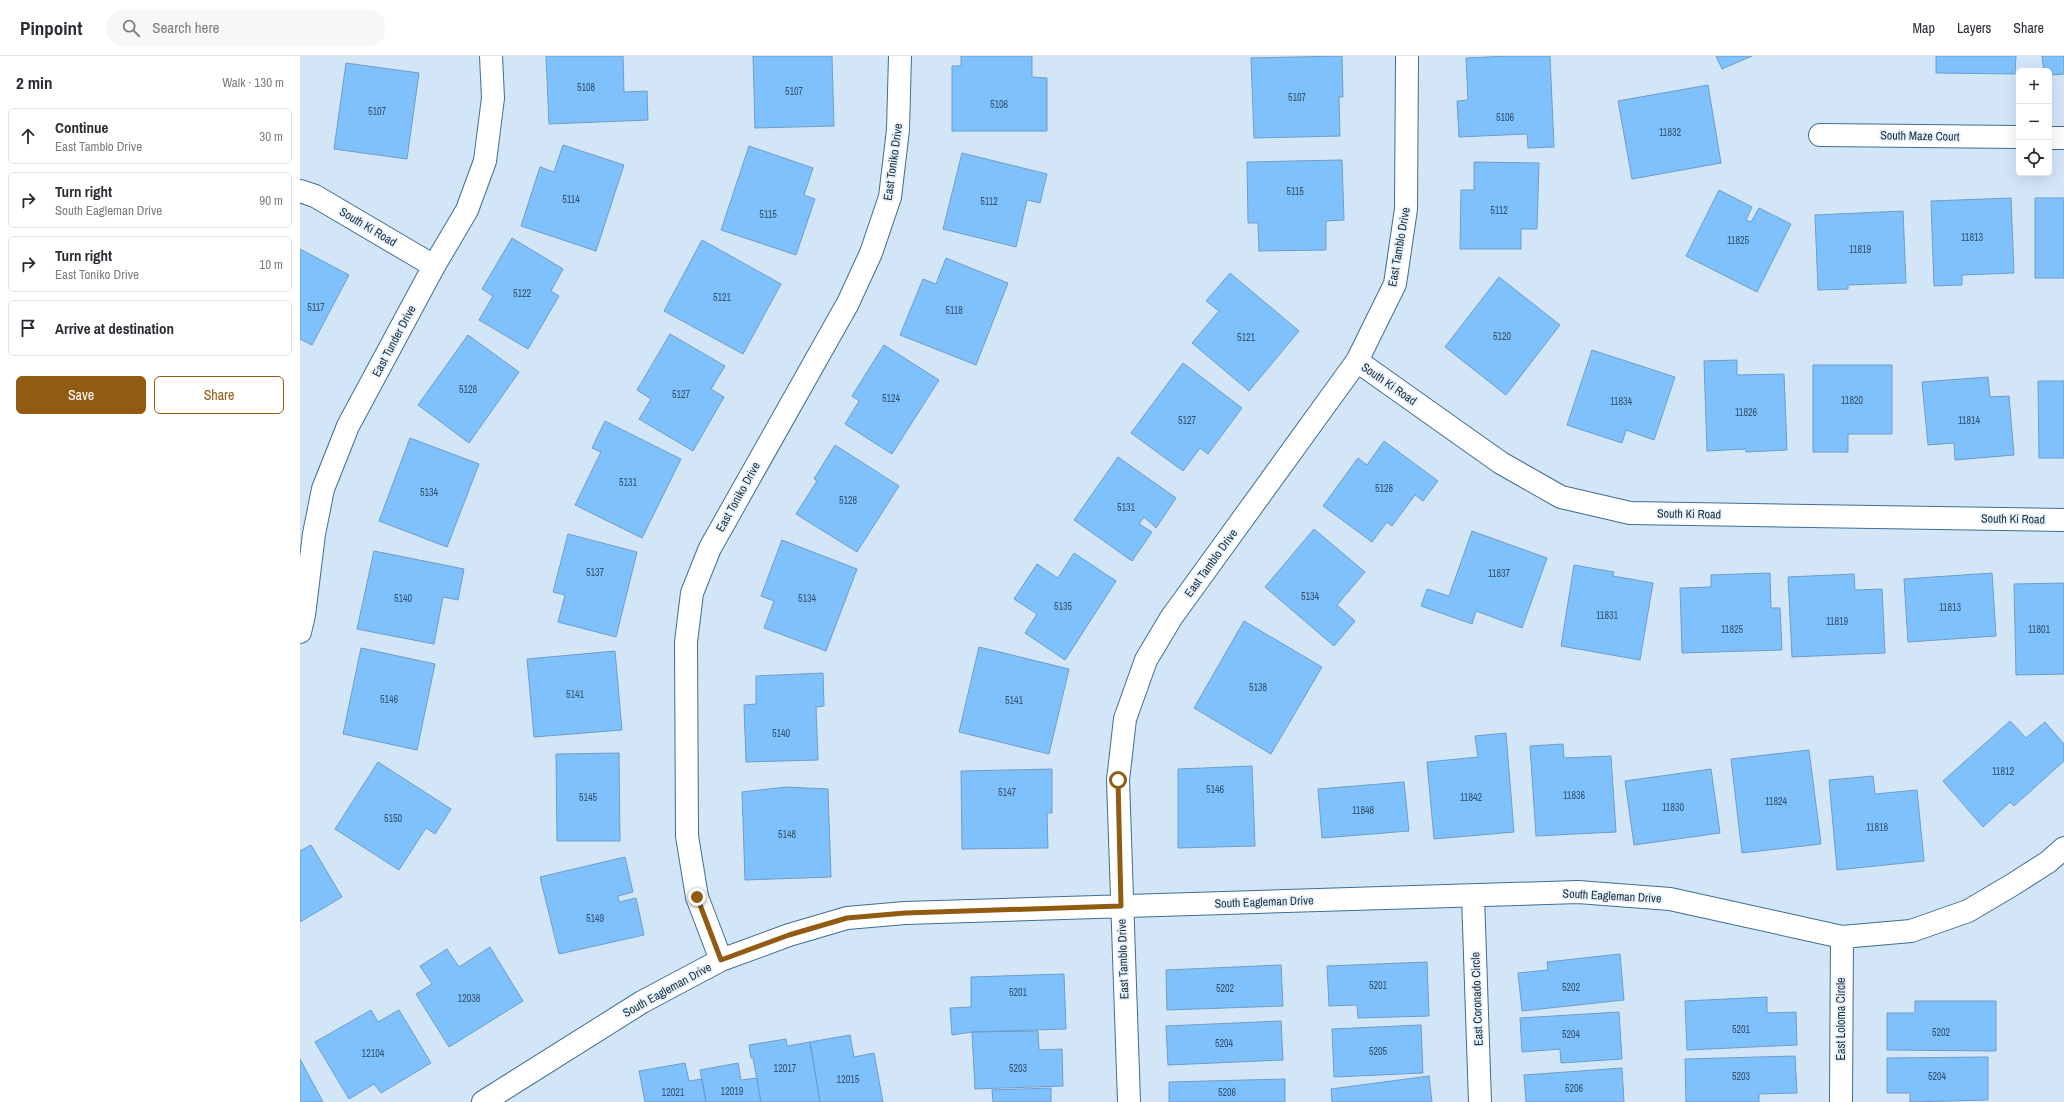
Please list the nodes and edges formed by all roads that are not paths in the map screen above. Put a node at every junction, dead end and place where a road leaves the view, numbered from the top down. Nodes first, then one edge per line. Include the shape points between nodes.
1 (491, 56) edge
2 (900, 56) edge
3 (1407, 56) edge
4 (1820, 135) dead end
5 (2016, 137) edge
6 (2052, 138) edge
7 (2064, 138) edge
8 (300, 191) edge
9 (434, 266) junction
10 (1357, 361) junction
11 (2064, 520) edge
12 (300, 632) edge
13 (2064, 848) edge
14 (1473, 896) junction
15 (1121, 906) junction
16 (1842, 937) junction
17 (721, 960) junction
18 (483, 1102) edge
19 (1129, 1102) edge
20 (1480, 1102) edge
21 (1841, 1102) edge

1 - 9 street, East Tunder Drive via 493,98 485,161 467,210
2 - 17 street, East Toniko Drive via 898,130 890,197 871,253 848,303 710,548 692,593 686,642 687,836 697,897
3 - 10 street, East Tamblo Drive via 1406,209 1395,284
4 - 5 street, South Maze Court
6 - 7 street
8 - 9 street, South Ki Road via 315,196
9 - 12 street, East Tunder Drive via 348,426 323,489
10 - 11 street, South Ki Road via 1501,463 1561,497 1630,514
10 - 15 street, East Tamblo Drive via 1171,618 1146,660 1125,719 1118,780
13 - 16 street, South Eagleman Drive via 2048,862 1968,911 1911,931
14 - 15 street, South Eagleman Drive
14 - 16 street, South Eagleman Drive via 1578,892 1670,899
14 - 20 street, East Coronado Circle
15 - 17 street, South Eagleman Drive via 905,913 847,918 789,935
15 - 19 street, East Tamblo Drive
16 - 21 street, East Loloma Circle
17 - 18 street, South Eagleman Drive via 642,1002

